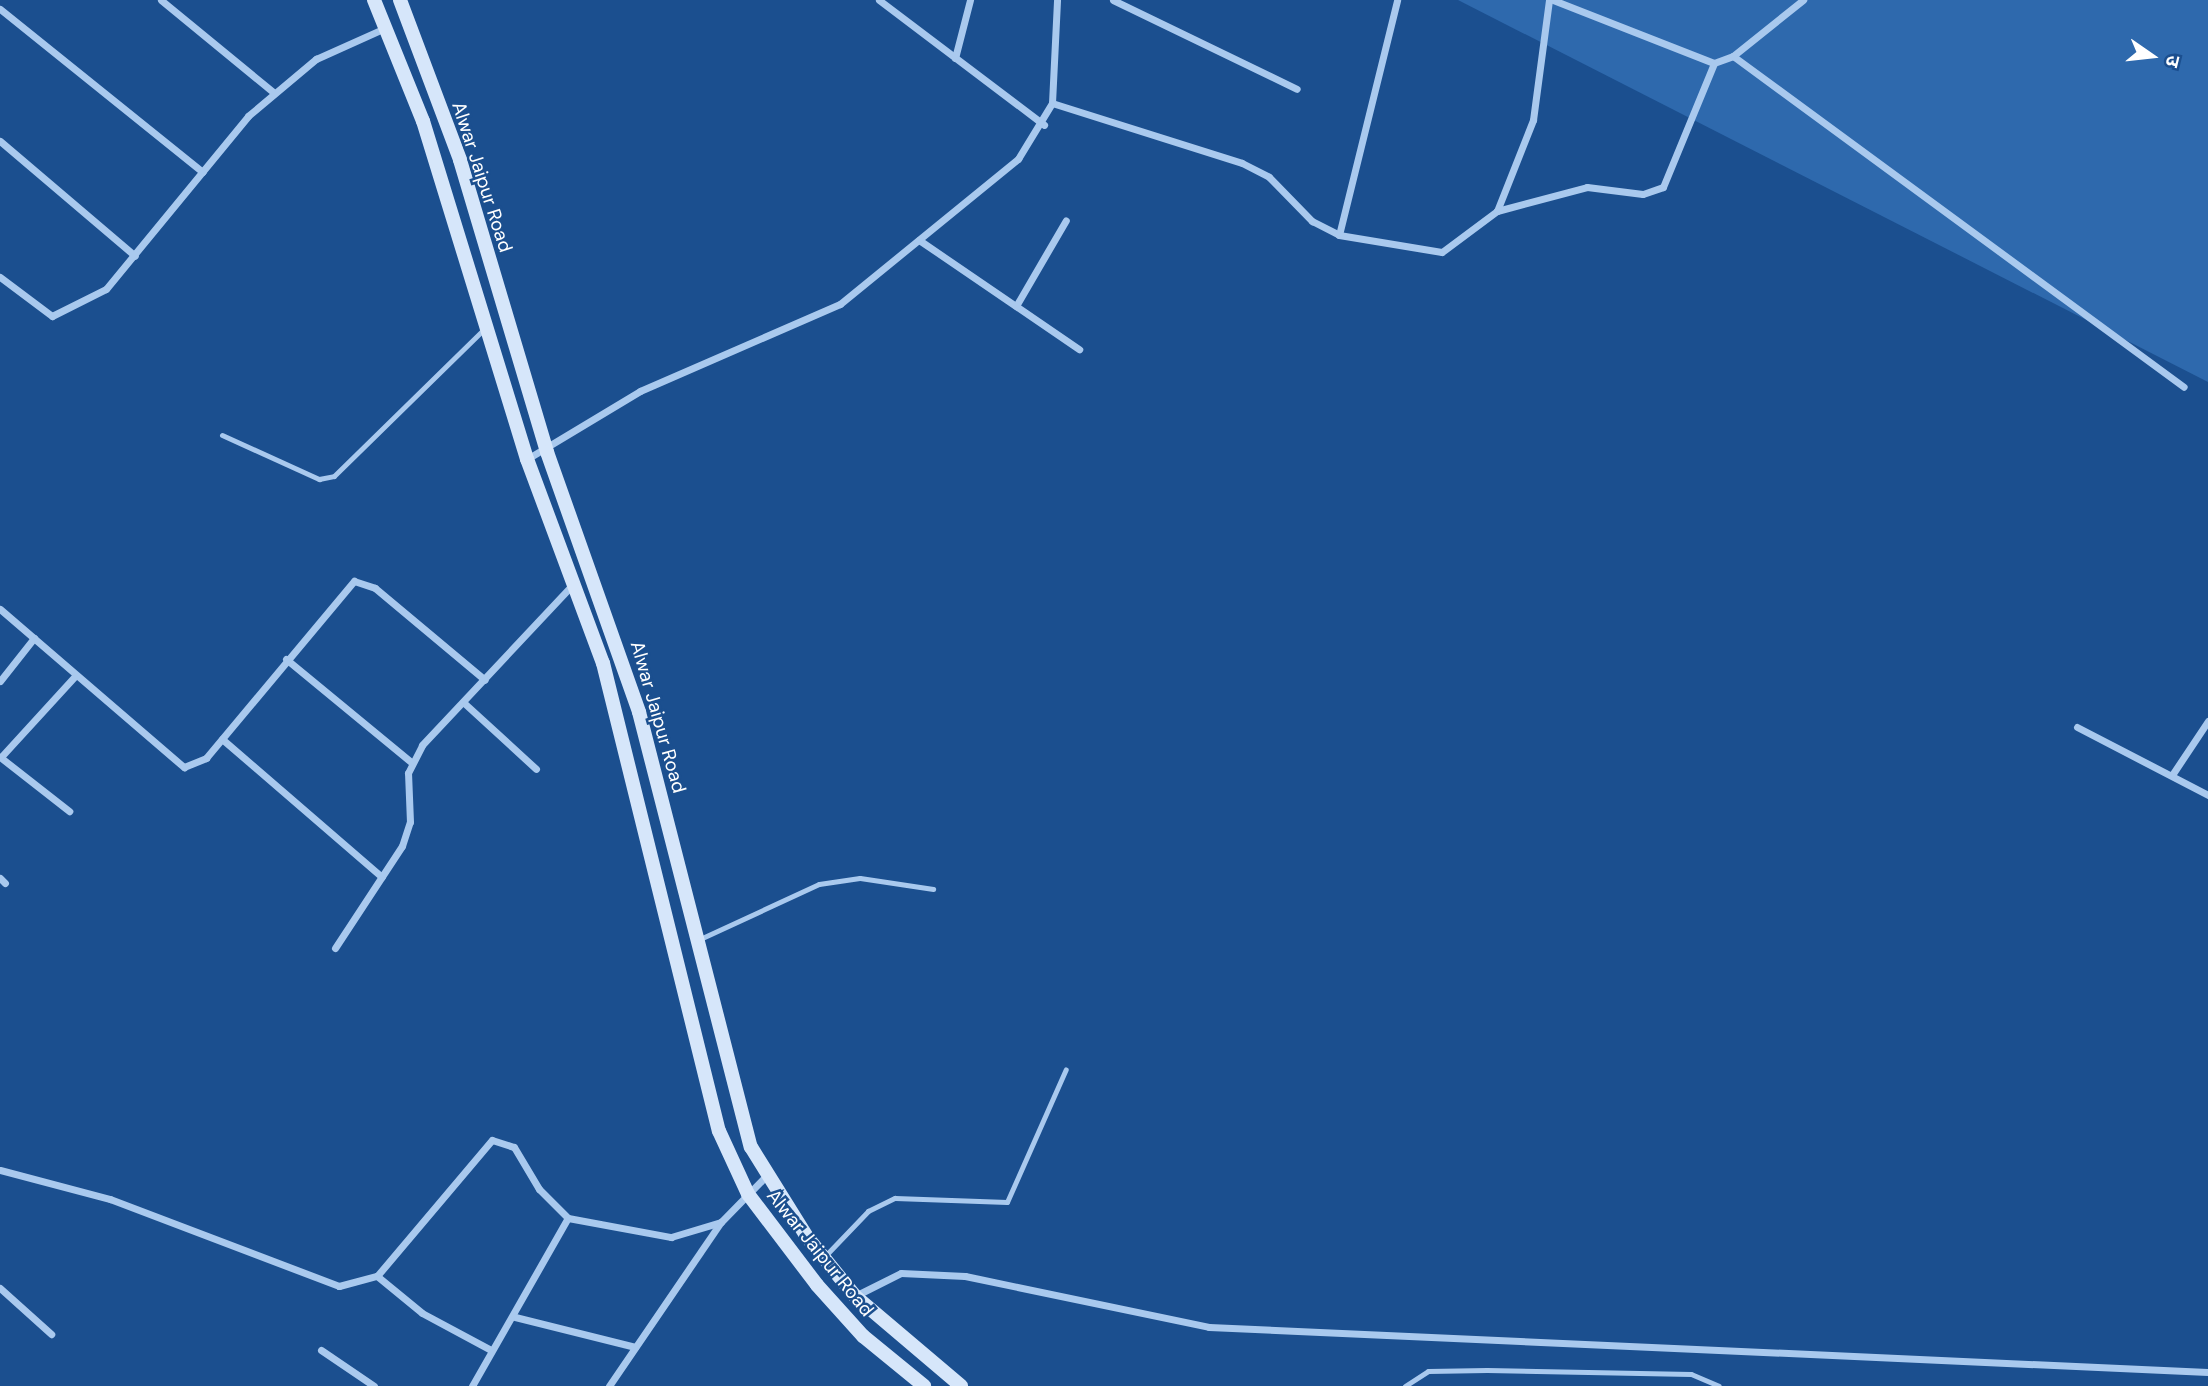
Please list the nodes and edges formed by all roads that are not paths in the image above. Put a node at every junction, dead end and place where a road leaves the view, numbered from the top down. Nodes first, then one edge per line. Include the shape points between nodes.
1 (161, 0) edge
2 (373, 0) edge
3 (400, 0) edge
4 (879, 0) edge
5 (970, 0) edge
6 (1057, 0) edge
7 (1113, 0) edge
8 (1397, 0) edge
9 (1551, 0) edge
10 (1803, 0) edge
11 (0, 9) edge
12 (385, 28) junction
13 (1733, 56) junction
14 (955, 58) junction
15 (1714, 63) junction
16 (1297, 89) dead end
17 (273, 92) junction
18 (1052, 103) junction
19 (1044, 125) junction
20 (0, 141) edge
21 (203, 172) junction
22 (1497, 211) junction
23 (1066, 219) dead end
24 (1339, 235) junction
25 (919, 240) junction
26 (135, 256) junction
27 (0, 277) edge
28 (1016, 306) junction
29 (486, 327) junction
30 (1079, 349) dead end
31 (2184, 387) dead end
32 (222, 435) dead end
33 (547, 452) junction
34 (527, 460) junction
35 (575, 582) junction
36 (0, 609) edge
37 (34, 638) junction
38 (286, 659) junction
39 (75, 676) junction
40 (485, 680) junction
41 (0, 681) edge
42 (463, 702) junction
43 (2208, 721) edge
44 (2077, 727) dead end
45 (222, 739) junction
46 (0, 757) edge
47 (411, 762) junction
48 (536, 769) dead end
49 (2172, 775) junction
50 (2208, 796) edge
51 (69, 811) dead end
52 (382, 877) junction
53 (933, 889) dead end
54 (694, 941) junction
55 (335, 948) dead end
56 (1066, 1069) dead end
57 (1, 1172) edge
58 (767, 1175) junction
59 (748, 1194) junction
60 (568, 1218) junction
61 (721, 1222) junction
62 (823, 1257) junction
63 (377, 1276) junction
64 (0, 1288) edge
65 (855, 1296) junction
66 (514, 1317) junction
67 (51, 1334) dead end
68 (635, 1347) junction
69 (321, 1350) dead end
70 (491, 1350) junction
71 (2208, 1372) edge
72 (374, 1386) edge
73 (472, 1386) edge
74 (609, 1386) edge
75 (924, 1386) edge
76 (961, 1386) edge
77 (1405, 1386) edge
78 (1719, 1386) edge

1 - 17 street
2 - 12 main road, Alwar Jaipur Road
3 - 33 main road, Alwar Jaipur Road via 460,160
4 - 14 street
5 - 14 street
6 - 18 street
7 - 16 street
8 - 24 street
9 - 15 street
9 - 22 street via 1533,120
10 - 13 street
11 - 21 street
12 - 17 street via 316,58
12 - 29 main road, Alwar Jaipur Road via 452,203
13 - 15 street
13 - 31 street
14 - 19 street
15 - 22 street via 1663,187 1643,194 1587,187
17 - 21 street
18 - 19 street
18 - 24 street via 1242,163 1269,177 1312,221
19 - 25 street via 1018,159
20 - 26 street
21 - 26 street
22 - 24 street via 1442,252
23 - 28 street
25 - 28 street
25 - 33 street via 840,304 640,391
26 - 27 street via 106,289 64,314 38,310
28 - 30 street
29 - 32 lane via 334,476 320,479
29 - 34 main road, Alwar Jaipur Road
33 - 34 street
33 - 54 main road, Alwar Jaipur Road via 639,712
34 - 35 main road, Alwar Jaipur Road
35 - 40 street
35 - 59 main road, Alwar Jaipur Road via 620,725 702,1072
36 - 37 street
37 - 39 street
37 - 41 street
38 - 40 street via 341,592 361,580
38 - 45 street
38 - 47 street
39 - 45 street via 184,767 206,758
39 - 46 street
40 - 42 street
42 - 47 street
42 - 48 street
43 - 49 street
44 - 49 street
45 - 52 street
46 - 51 street
47 - 52 street via 410,822
49 - 50 street
52 - 55 street
53 - 54 lane via 860,878 819,884
54 - 58 main road, Alwar Jaipur Road via 738,1114
56 - 62 lane via 1007,1202 895,1198 868,1211
57 - 63 street via 110,1199 339,1286
58 - 59 street
58 - 62 main road, Alwar Jaipur Road
59 - 61 street
59 - 75 main road, Alwar Jaipur Road via 863,1336
60 - 61 street via 671,1237
60 - 63 street via 539,1189 513,1147 492,1140
60 - 66 street
61 - 68 street
62 - 65 main road, Alwar Jaipur Road
63 - 70 street via 422,1313
64 - 67 street
65 - 71 street via 901,1273 965,1276 1209,1327
65 - 76 main road, Alwar Jaipur Road
66 - 68 street
66 - 70 street
68 - 74 street
69 - 72 street
70 - 73 street
77 - 78 lane via 1428,1371 1487,1370 1691,1374

